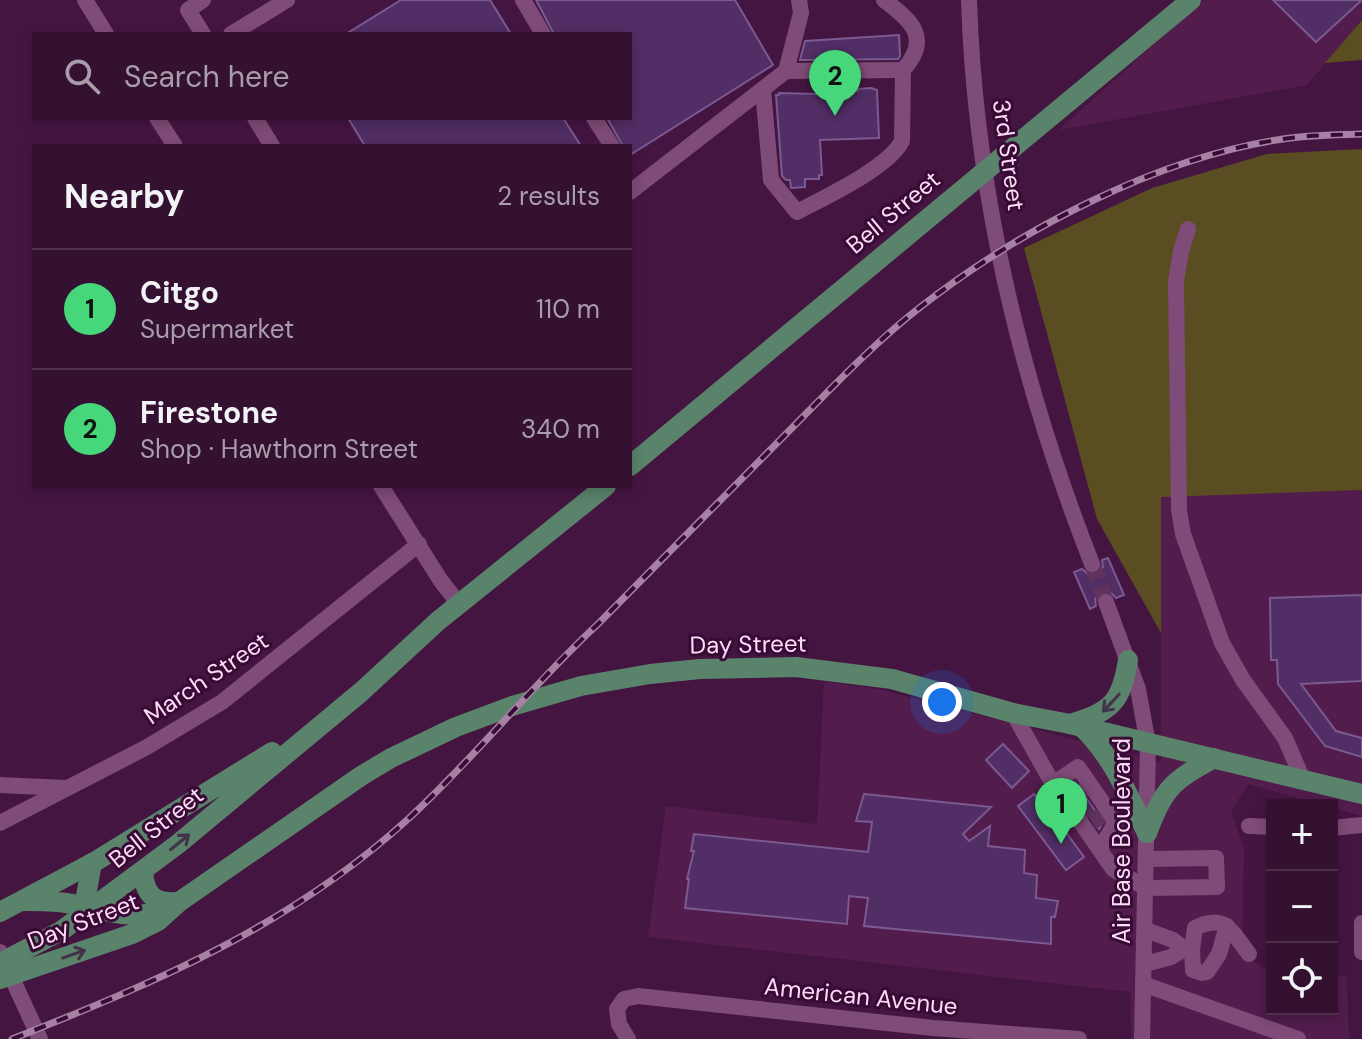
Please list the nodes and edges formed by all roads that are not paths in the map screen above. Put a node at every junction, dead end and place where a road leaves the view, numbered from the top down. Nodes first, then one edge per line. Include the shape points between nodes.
1 (85, 0) edge
2 (203, 0) edge
3 (287, 0) edge
4 (523, 0) edge
5 (799, 0) edge
6 (884, 0) edge
7 (969, 0) edge
8 (1191, 0) edge
9 (185, 5) edge
10 (105, 32) edge
11 (202, 32) edge
12 (234, 32) edge
13 (542, 32) edge
14 (903, 70) junction
15 (786, 71) junction
16 (763, 90) junction
17 (158, 120) edge
18 (256, 120) edge
19 (595, 120) edge
20 (174, 144) edge
21 (271, 144) edge
22 (611, 144) edge
23 (632, 185) edge
24 (1188, 229) dead end
25 (632, 464) edge
26 (382, 488) edge
27 (604, 488) edge
28 (419, 544) junction
29 (1092, 564) tunnel mouth
30 (1106, 602) tunnel mouth
31 (459, 604) junction
32 (1128, 660) junction
33 (1013, 713) junction
34 (333, 714) junction
35 (1076, 726) junction
36 (1148, 744) junction
37 (1214, 758) junction
38 (1303, 780) junction
39 (1053, 784) junction
40 (0, 785) edge
41 (66, 788) junction
42 (1362, 794) edge
43 (1087, 807) junction
44 (0, 823) edge
45 (1362, 825) edge
46 (1249, 826) dead end
47 (1266, 827) edge
48 (1338, 827) edge
49 (1147, 833) junction
50 (1100, 849) junction
51 (1147, 859) junction
52 (92, 863) junction
53 (143, 872) junction
54 (1146, 888) junction
55 (22, 901) junction
56 (179, 902) junction
57 (93, 909) junction
58 (0, 912) edge
59 (1362, 923) edge
60 (1227, 926) junction
61 (1146, 930) junction
62 (1188, 949) junction
63 (1362, 952) edge
64 (1249, 954) dead end
65 (1145, 964) junction
66 (3, 966) edge
67 (1143, 984) junction
68 (1037, 1038) edge
69 (40, 1039) edge
70 (628, 1039) edge
71 (1079, 1039) edge
72 (1142, 1039) edge
73 (1298, 1039) edge

1 - 10 street
2 - 9 street
3 - 12 street
4 - 13 street
5 - 15 street via 801,13
6 - 14 street via 910,19 916,35 914,58
7 - 29 street, 3rd Street via 980,141 1013,316 1046,434
8 - 25 main road, Bell Street
9 - 11 street
14 - 15 street
14 - 16 street via 904,135 899,148 856,180 797,212 771,180
15 - 16 street
16 - 23 street
17 - 20 street
18 - 21 street
19 - 22 street
24 - 38 street via 1177,269 1183,534 1230,659 1289,744
26 - 28 street
27 - 31 main road, Bell Street
28 - 31 street
28 - 41 street, March Street via 222,702
30 - 32 street, Air Base Boulevard
31 - 34 main road, Bell Street
32 -> 35 main road via 1117,701
32 - 36 street, Air Base Boulevard
33 - 35 main road, Day Street
33 - 39 street
33 - 56 main road, Day Street via 892,679 796,667 700,669 581,686 456,727 391,758
34 - 52 main road, Bell Street
53 -> 34 main road, Bell Street
35 - 36 main road, Day Street
35 - 49 main road via 1100,744
36 - 37 main road, Day Street
36 - 49 street, Air Base Boulevard
37 - 38 main road, Day Street
37 - 49 main road via 1173,784
38 - 42 main road, Day Street
39 - 43 street
39 - 43 street via 1078,767
40 - 41 street
41 - 44 street, March Street
43 - 50 street
43 - 50 street via 1116,822
45 - 48 street
46 - 47 street
49 - 51 street, Air Base Boulevard
50 - 54 street via 1113,869
51 - 54 street, Air Base Boulevard
51 - 54 street via 1216,858 1217,887
52 - 55 main road, Bell Street
52 - 57 main road via 86,896
53 - 56 main road via 154,900
53 - 57 main road, Bell Street
54 - 61 street, Air Base Boulevard
55 - 57 main road, Day Street
55 - 58 main road, Bell Street
56 - 57 main road, Day Street via 156,913
66 -> 56 main road, Day Street via 132,934
57 - 66 main road, Bell Street
59 - 63 street
60 - 62 street via 1208,922 1195,928
60 - 62 street via 1207,972 1193,970
60 - 64 street
61 - 62 street
61 - 65 street, Air Base Boulevard
62 - 65 street
65 - 67 street, Air Base Boulevard
66 - 69 street
67 - 72 street, Air Base Boulevard
67 - 73 street
68 - 70 street, American Avenue via 638,996 624,999 616,1015
68 - 71 street, American Avenue

